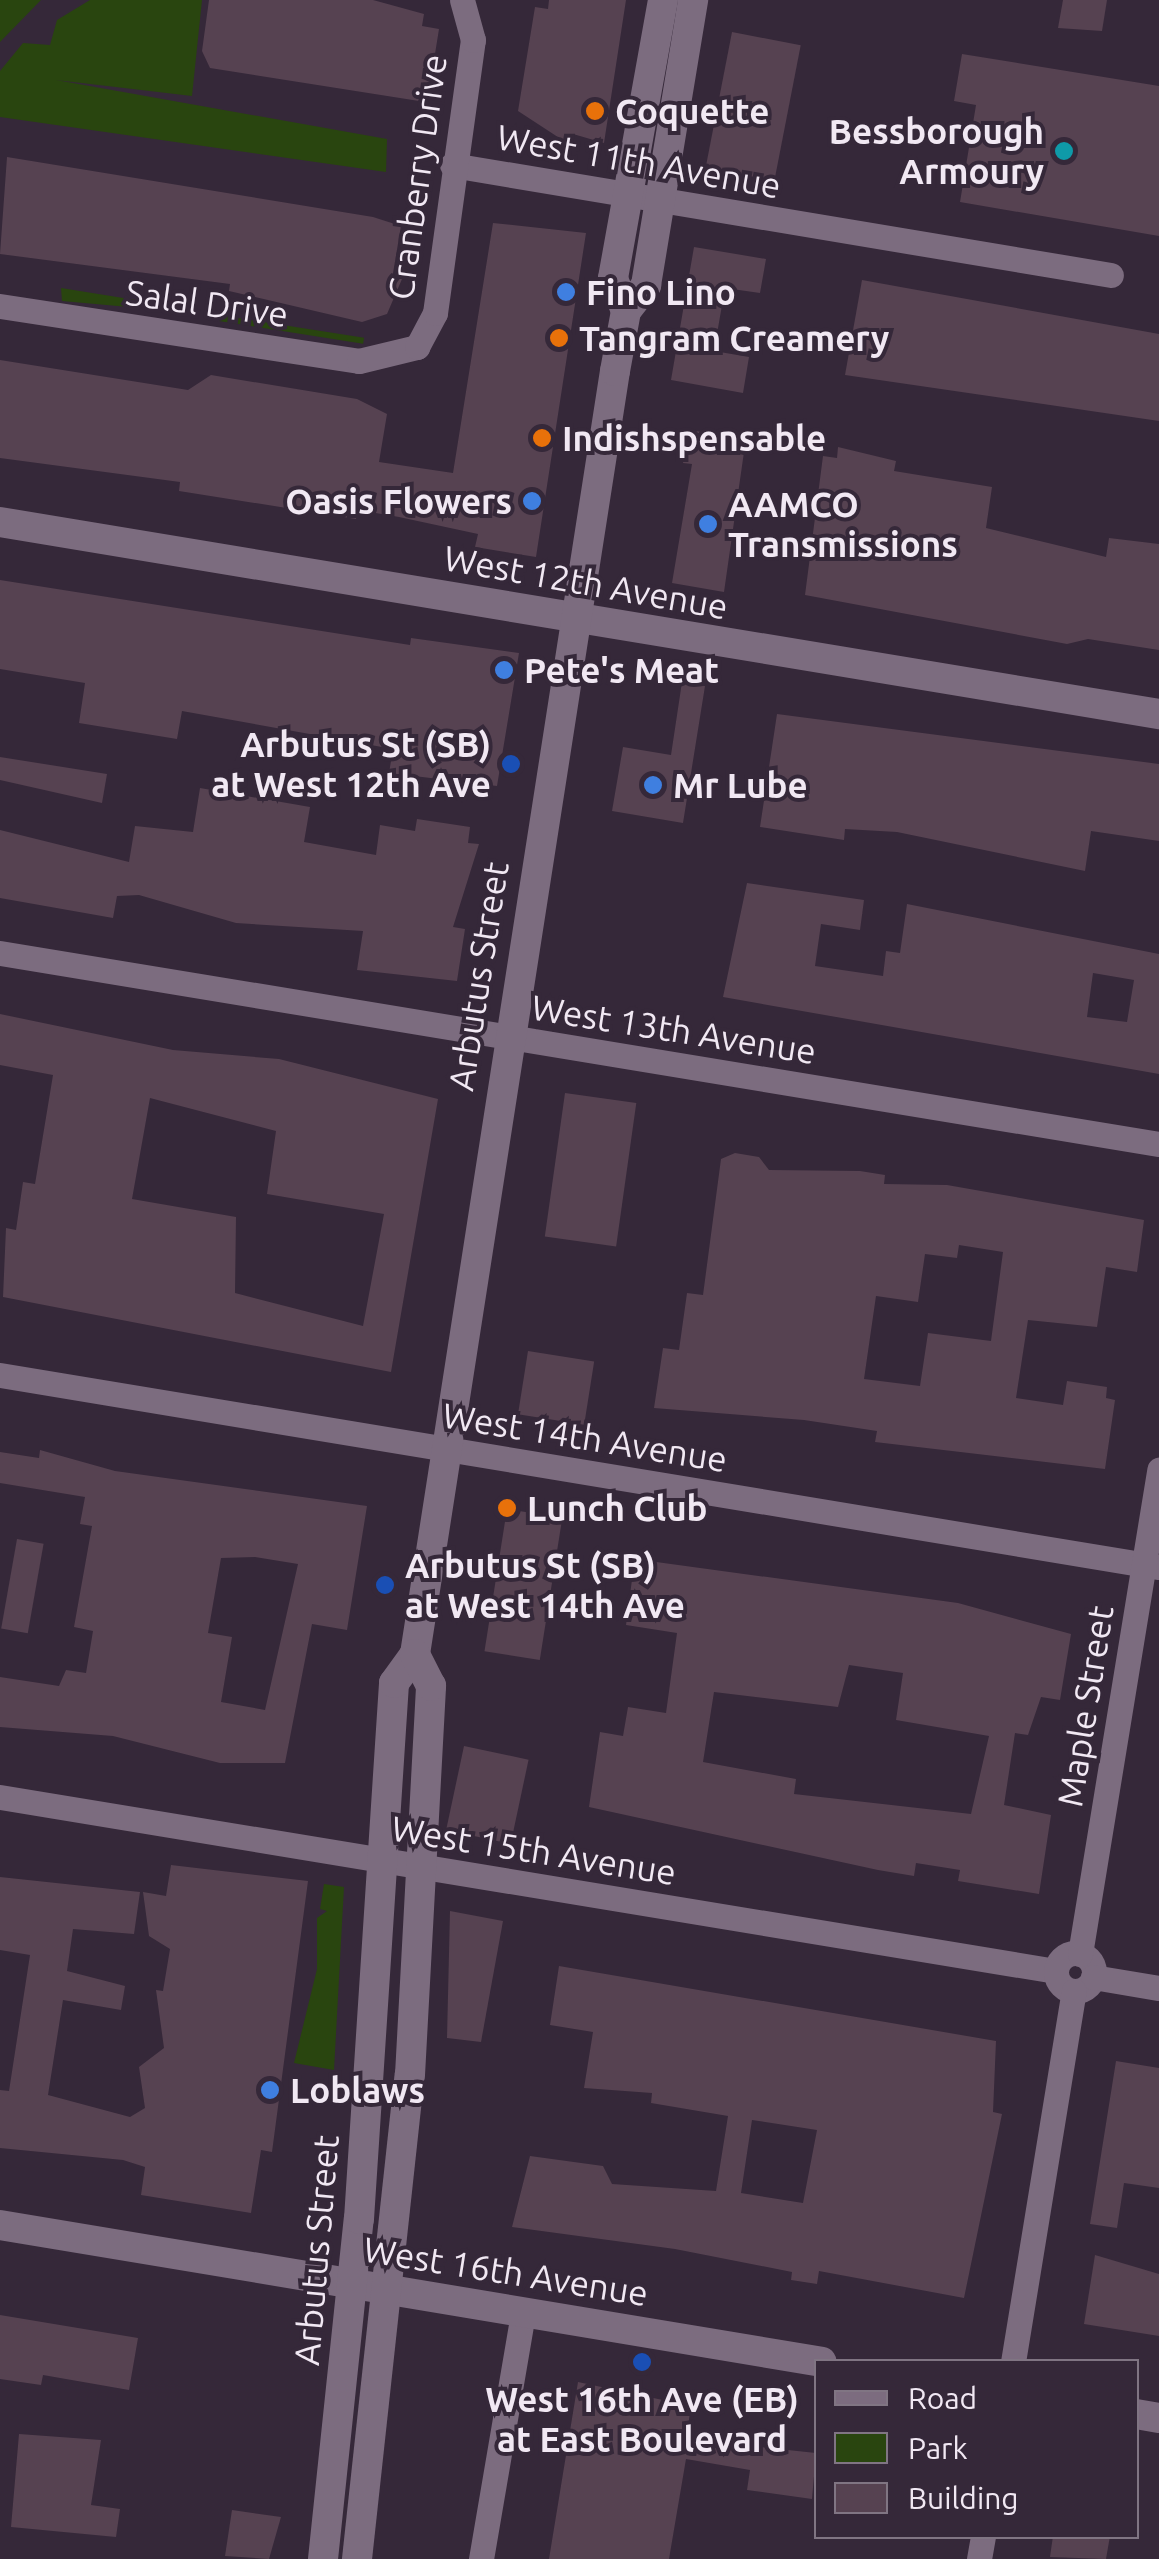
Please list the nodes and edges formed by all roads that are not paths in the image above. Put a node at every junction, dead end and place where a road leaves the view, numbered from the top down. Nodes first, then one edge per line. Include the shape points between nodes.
1 (462, 0) edge
2 (663, 0) edge
3 (693, 0) edge
4 (452, 165) junction
5 (628, 194) junction
6 (660, 200) junction
7 (1111, 275) dead end
8 (0, 306) edge
9 (626, 312) junction
10 (404, 355) joint
11 (0, 522) edge
12 (575, 618) junction
13 (1159, 714) edge
14 (0, 953) edge
15 (507, 1038) junction
16 (1159, 1144) edge
17 (0, 1376) edge
18 (442, 1449) junction
19 (1159, 1470) edge
20 (1151, 1566) edge
21 (415, 1654) junction
22 (0, 1797) edge
23 (380, 1860) junction
24 (420, 1868) junction
25 (1080, 1954) junction
26 (1056, 1971) junction
27 (1083, 1984) junction
28 (1159, 1988) edge
29 (0, 2225) edge
30 (353, 2284) junction
31 (393, 2290) junction
32 (523, 2312) junction
33 (1014, 2359) edge
34 (814, 2361) edge
35 (323, 2559) edge
36 (357, 2559) edge
37 (482, 2559) edge

1 - 4 street, Cranberry Drive via 472,40
2 - 5 main road, Arbutus Street
3 - 6 main road, Arbutus Street
4 - 5 street, West 11th Avenue
4 - 10 street, Cranberry Drive via 436,314
5 - 6 street, West 11th Avenue
5 - 9 main road, Arbutus Street via 613,278
6 - 7 street, West 11th Avenue
6 - 9 main road, Arbutus Street via 646,285
8 - 10 street, Salal Drive via 359,361
9 - 12 main road, Arbutus Street
11 - 12 main road, West 12th Avenue
12 - 13 main road, West 12th Avenue
12 - 15 main road, Arbutus Street
14 - 15 street, West 13th Avenue
15 - 16 street, West 13th Avenue
15 - 18 main road, Arbutus Street
17 - 18 street, West 14th Avenue
18 - 20 street, West 14th Avenue
18 - 21 main road, Arbutus Street
19 - 20 street, Maple Street
20 - 25 street, Maple Street
21 - 23 main road, Arbutus Street via 394,1684
21 - 24 main road, Arbutus Street via 431,1686
22 - 23 street, West 15th Avenue
23 - 24 street, West 15th Avenue
23 - 30 main road, Arbutus Street
24 - 26 street, West 15th Avenue
24 - 31 main road, Arbutus Street
25 - 26 street
25 - 27 street
26 - 27 street
27 - 28 street
27 - 33 street
29 - 30 main road, West 16th Avenue
30 - 31 main road, West 16th Avenue
30 - 35 main road, Arbutus Street
31 - 32 main road, West 16th Avenue
31 - 36 main road, Arbutus Street
32 - 34 main road, West 16th Avenue
32 - 37 street

